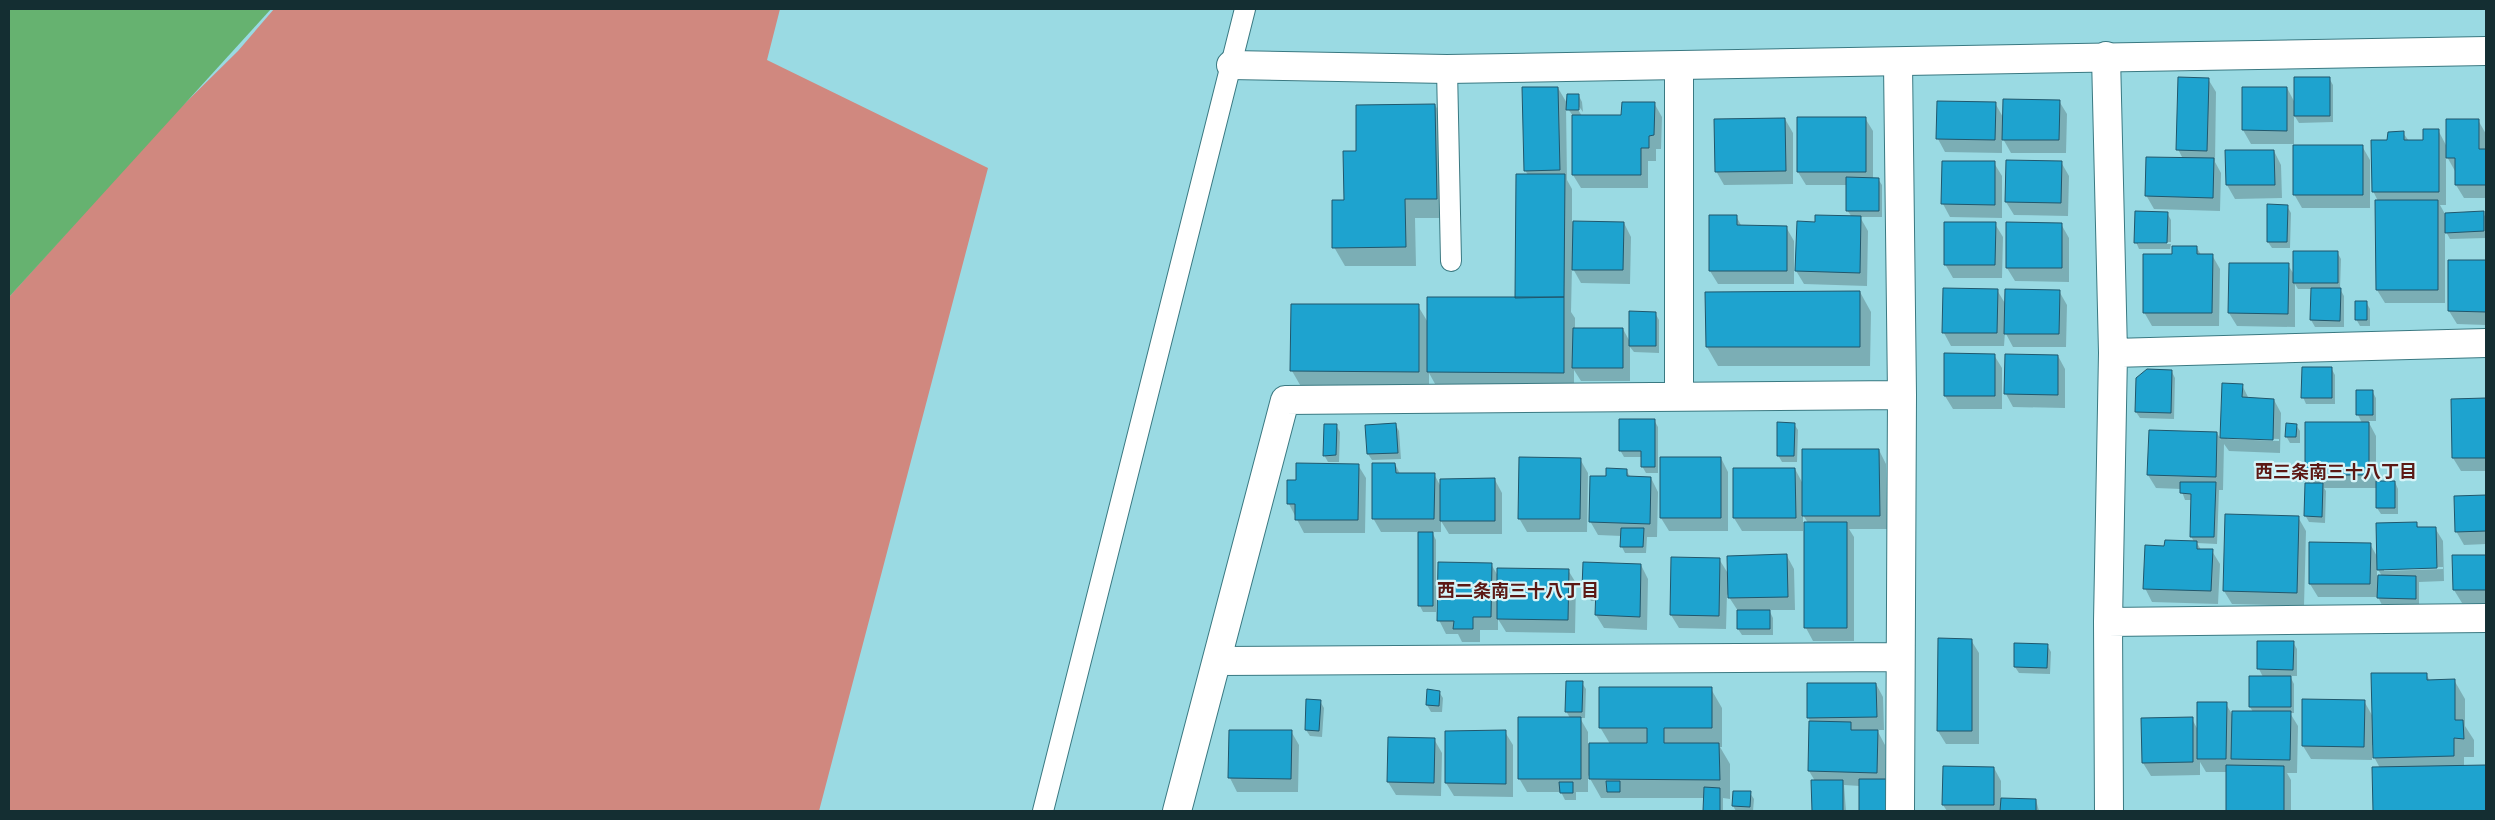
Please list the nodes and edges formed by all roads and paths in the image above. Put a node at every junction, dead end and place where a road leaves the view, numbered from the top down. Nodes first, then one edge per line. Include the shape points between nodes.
1 (1245, 9) edge
2 (2486, 51) edge
3 (2106, 56) junction
4 (1898, 63) junction
5 (1231, 65) junction
6 (1679, 66) junction
7 (1447, 69) junction
8 (1451, 260) dead end
9 (2486, 343) edge
10 (2112, 353) junction
11 (1902, 395) junction
12 (1679, 396) junction
13 (2486, 618) edge
14 (2108, 622) junction
15 (1900, 657) junction
16 (1217, 661) junction
17 (1043, 811) edge
18 (1177, 811) edge
19 (1900, 811) edge
20 (2109, 811) edge

1 - 5 lane
2 - 3 street
3 - 4 street
3 - 10 street
4 - 6 street
4 - 11 street
5 - 7 street
5 - 17 lane
6 - 7 street
6 - 12 street
7 - 8 lane
9 - 10 street
10 - 14 street
11 - 12 street
11 - 15 street
12 - 16 street via 1285,400
13 - 14 street
14 - 20 street
15 - 16 street
15 - 19 street
16 - 18 street

